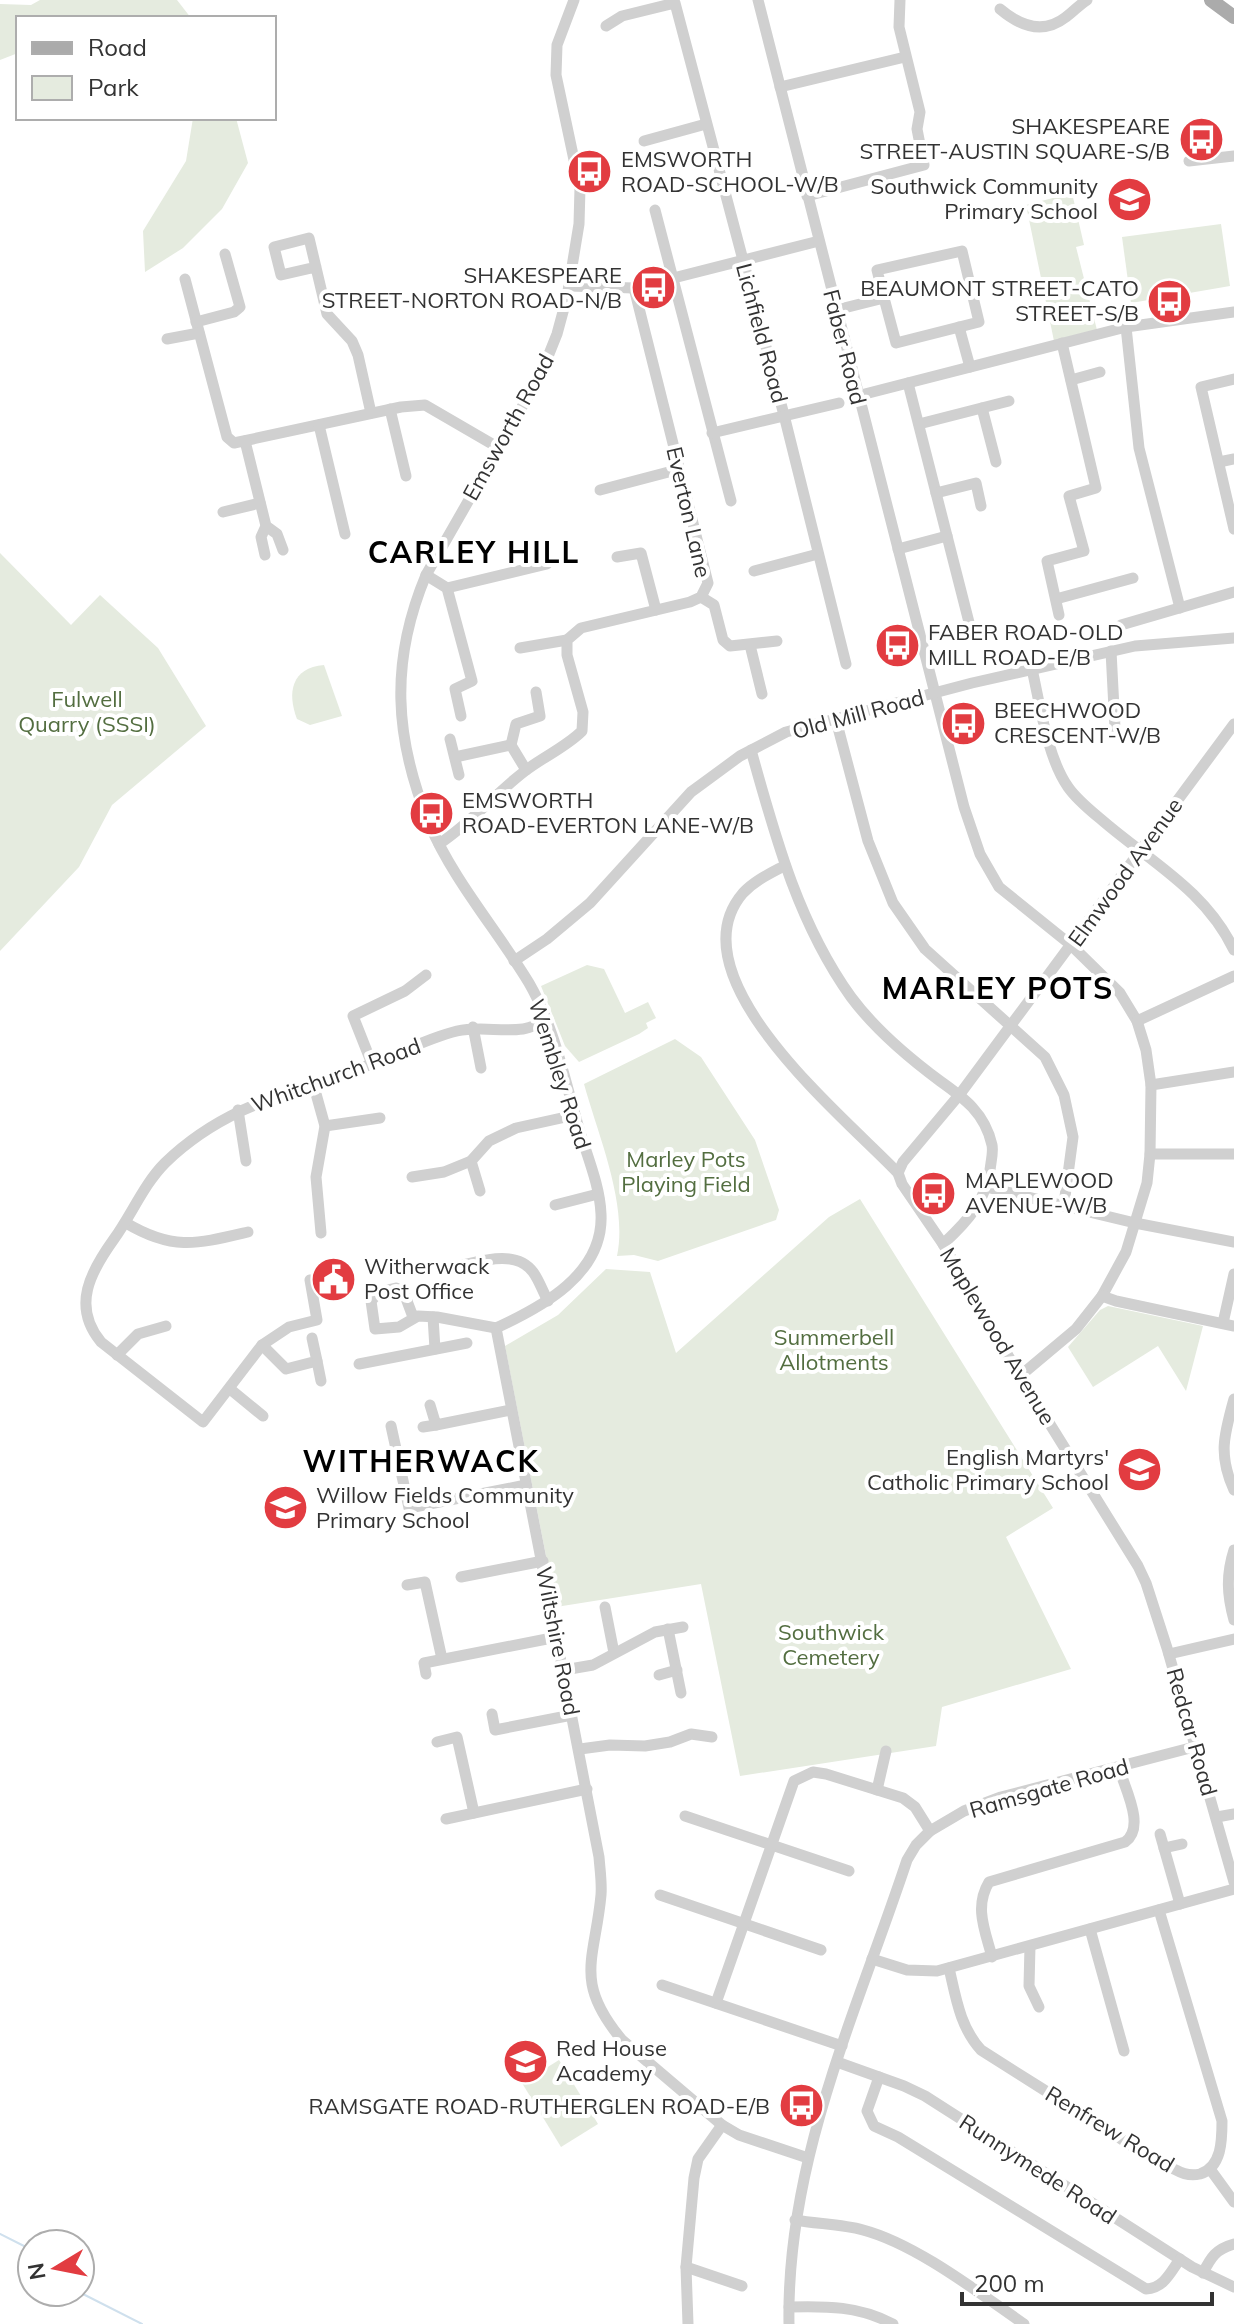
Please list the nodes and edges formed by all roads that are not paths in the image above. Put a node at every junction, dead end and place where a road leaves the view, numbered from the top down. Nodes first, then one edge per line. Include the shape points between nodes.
1 (574, 0) edge
2 (758, 0) edge
3 (900, 0) edge
4 (1087, 0) edge
5 (1211, 0) edge
6 (1000, 9) dead end
7 (1234, 17) edge
8 (606, 26) dead end
9 (905, 57) junction
10 (780, 87) junction
11 (706, 124) junction
12 (644, 141) dead end
13 (1234, 156) edge
14 (1189, 161) dead end
15 (807, 196) junction
16 (655, 210) dead end
17 (819, 241) junction
18 (225, 254) dead end
19 (744, 260) junction
20 (316, 267) dead end
21 (185, 279) dead end
22 (672, 279) junction
23 (569, 286) junction
24 (634, 288) junction
25 (884, 298) junction
26 (836, 310) junction
27 (1234, 312) edge
28 (198, 327) junction
29 (959, 327) junction
30 (1126, 327) junction
31 (167, 339) dead end
32 (1062, 343) junction
33 (970, 367) junction
34 (1100, 372) dead end
35 (1234, 379) edge
36 (1071, 380) junction
37 (908, 383) junction
38 (857, 396) junction
39 (1009, 401) dead end
40 (839, 403) dead end
41 (982, 408) junction
42 (390, 409) junction
43 (371, 413) junction
44 (784, 416) junction
45 (919, 424) junction
46 (319, 425) junction
47 (712, 433) junction
48 (245, 441) junction
49 (499, 448) junction
50 (1234, 459) edge
51 (996, 462) dead end
52 (1219, 462) junction
53 (680, 469) junction
54 (406, 476) dead end
55 (600, 490) dead end
56 (936, 493) junction
57 (731, 501) dead end
58 (260, 503) junction
59 (981, 506) dead end
60 (223, 512) dead end
61 (266, 526) junction
62 (1234, 529) edge
63 (345, 534) dead end
64 (947, 536) junction
65 (898, 549) junction
66 (283, 550) dead end
67 (818, 554) junction
68 (265, 555) dead end
69 (617, 557) dead end
70 (547, 564) dead end
71 (754, 571) dead end
72 (426, 575) junction
73 (1133, 578) dead end
74 (447, 588) junction
75 (1234, 592) edge
76 (701, 597) junction
77 (1056, 599) junction
78 (1180, 608) junction
79 (656, 610) junction
80 (1059, 615) dead end
81 (1121, 625) dead end
82 (973, 638) dead end
83 (1234, 638) edge
84 (567, 640) junction
85 (777, 641) dead end
86 (750, 645) junction
87 (520, 648) dead end
88 (1111, 651) junction
89 (846, 664) dead end
90 (1032, 669) junction
91 (536, 692) dead end
92 (936, 693) junction
93 (762, 694) dead end
94 (401, 705) joint
95 (461, 716) dead end
96 (836, 720) junction
97 (1234, 724) edge
98 (1115, 728) dead end
99 (450, 739) dead end
100 (511, 745) junction
101 (751, 750) junction
102 (455, 757) junction
103 (526, 770) junction
104 (459, 775) dead end
105 (439, 844) junction
106 (1139, 853) junction
107 (784, 866) junction
108 (1071, 945) junction
109 (1234, 950) edge
110 (514, 961) junction
111 (426, 975) dead end
112 (1234, 976) edge
113 (546, 1021) junction
114 (1137, 1021) junction
115 (1012, 1025) junction
116 (473, 1027) junction
117 (372, 1064) junction
118 (481, 1068) dead end
119 (1234, 1072) edge
120 (313, 1083) junction
121 (1151, 1085) junction
122 (960, 1094) junction
123 (238, 1110) junction
124 (575, 1115) junction
125 (380, 1118) dead end
126 (325, 1126) junction
127 (1150, 1154) junction
128 (1234, 1154) edge
129 (246, 1161) dead end
130 (471, 1161) junction
131 (898, 1173) junction
132 (412, 1177) dead end
133 (986, 1187) junction
134 (480, 1191) dead end
135 (598, 1194) junction
136 (1064, 1204) junction
137 (555, 1205) dead end
138 (126, 1223) junction
139 (1135, 1223) junction
140 (248, 1232) dead end
141 (321, 1233) dead end
142 (1234, 1242) edge
143 (943, 1244) junction
144 (459, 1266) dead end
145 (1234, 1274) edge
146 (310, 1280) dead end
147 (1102, 1296) junction
148 (548, 1301) junction
149 (413, 1317) dead end
150 (433, 1317) junction
151 (1228, 1324) edge
152 (166, 1326) dead end
153 (496, 1328) junction
154 (312, 1338) dead end
155 (467, 1343) dead end
156 (262, 1345) junction
157 (435, 1349) junction
158 (117, 1355) junction
159 (317, 1361) junction
160 (359, 1364) dead end
161 (1020, 1376) junction
162 (321, 1381) dead end
163 (230, 1389) junction
164 (1234, 1399) edge
165 (430, 1405) dead end
166 (511, 1410) junction
167 (263, 1416) dead end
168 (436, 1425) junction
169 (391, 1426) dead end
170 (423, 1427) dead end
171 (1228, 1444) edge
172 (526, 1485) junction
173 (1234, 1490) edge
174 (1234, 1550) edge
175 (543, 1561) junction
176 (461, 1577) dead end
177 (1146, 1583) joint
178 (407, 1585) dead end
179 (605, 1607) dead end
180 (1234, 1620) edge
181 (683, 1627) dead end
182 (668, 1629) junction
183 (557, 1637) junction
184 (1234, 1639) edge
185 (614, 1653) junction
186 (1169, 1654) junction
187 (442, 1659) junction
188 (564, 1670) junction
189 (677, 1670) junction
190 (426, 1674) dead end
191 (659, 1675) dead end
192 (681, 1693) dead end
193 (492, 1714) dead end
194 (572, 1715) junction
195 (712, 1737) dead end
196 (437, 1742) dead end
197 (1194, 1747) junction
198 (580, 1749) junction
199 (886, 1751) dead end
200 (1119, 1768) junction
201 (587, 1789) junction
202 (877, 1790) junction
203 (474, 1813) junction
204 (1234, 1814) edge
205 (685, 1816) dead end
206 (1217, 1817) junction
207 (446, 1819) dead end
208 (930, 1831) junction
209 (1160, 1834) dead end
210 (1182, 1844) dead end
211 (770, 1845) junction
212 (1164, 1848) junction
213 (849, 1871) dead end
214 (1234, 1882) edge
215 (1234, 1889) edge
216 (660, 1895) dead end
217 (1180, 1904) junction
218 (1159, 1910) junction
219 (743, 1924) junction
220 (1090, 1929) junction
221 (1030, 1946) junction
222 (821, 1950) dead end
223 (992, 1957) junction
224 (872, 1959) junction
225 (949, 1968) junction
226 (662, 1985) dead end
227 (716, 2003) junction
228 (1039, 2007) dead end
229 (842, 2046) junction
230 (1124, 2051) dead end
231 (835, 2068) junction
232 (879, 2077) junction
233 (722, 2125) junction
234 (808, 2158) junction
235 (1210, 2169) junction
236 (1234, 2202) edge
237 (795, 2220) junction
238 (1234, 2244) edge
239 (1180, 2259) junction
240 (686, 2267) junction
241 (1203, 2273) junction
242 (742, 2286) dead end
243 (1234, 2287) edge
244 (789, 2307) junction
245 (688, 2324) edge
246 (789, 2324) edge
247 (893, 2324) edge
248 (1024, 2324) edge

1 - 23 street, Emsworth Road via 557,45 556,75 580,188
2 - 10 street, Faber Road
3 - 9 street
4 - 6 street via 1057,24 1044,27 1019,23
5 - 7 main road
8 - 11 street, Lichfield Road via 622,16 675,3
9 - 10 street
9 - 15 street via 920,112 917,129 924,165
10 - 15 street, Faber Road
11 - 12 street
11 - 19 street, Lichfield Road
13 - 14 street
15 - 17 street, Faber Road
16 - 22 street
17 - 19 street
17 - 26 street, Faber Road
18 - 28 street via 240,307
19 - 22 street
19 - 44 street, Lichfield Road
20 - 43 street via 327,314 358,355
21 - 28 street
22 - 24 street
22 - 47 street
23 - 24 street
23 - 49 street, Emsworth Road via 541,374
24 - 53 street, Everton Lane
25 - 26 street
25 - 29 street via 896,343
25 - 29 street via 877,270 962,251 979,322
26 - 38 street, Faber Road
27 - 30 street
28 - 31 street
28 - 48 street via 227,437 234,443
29 - 33 street
30 - 32 street
30 - 78 street via 1139,448
32 - 33 street
32 - 36 street
33 - 37 street
34 - 36 street
35 - 52 street via 1201,387
36 - 77 street via 1096,488 1069,496 1084,551 1047,561
37 - 38 street
37 - 45 street
38 - 65 street, Faber Road
39 - 41 street
40 - 44 street
41 - 45 street
41 - 51 street
42 - 43 street
42 - 49 street via 425,405
42 - 54 street
43 - 46 street
44 - 47 street
44 - 67 street, Lichfield Road
45 - 56 street
46 - 48 street
46 - 63 street
47 - 57 street
48 - 58 street
49 - 72 street, Emsworth Road
50 - 52 street
52 - 62 street
53 - 55 street
53 - 76 street, Everton Lane via 708,583
56 - 59 street via 976,483
56 - 64 street
58 - 60 street
58 - 61 street
61 - 66 street via 277,534
61 - 68 street via 261,537
64 - 65 street
64 - 82 street
65 - 92 street, Faber Road
67 - 71 street
67 - 89 street, Lichfield Road
69 - 79 street via 641,553
70 - 74 street
72 - 74 street
72 - 94 street, Emsworth Road via 411,610 401,656
73 - 77 street
74 - 95 street via 472,681 455,689
75 - 78 street
76 - 79 street, Everton Lane
76 - 86 street via 714,605 723,640 730,646
77 - 80 street
78 - 81 street
79 - 84 street, Everton Lane via 581,628
83 - 88 street, Old Mill Road
84 - 87 street, Everton Lane
84 - 103 street via 583,712 582,731
85 - 86 street
86 - 93 street
88 - 90 street, Old Mill Road
88 - 98 street
90 - 92 street, Old Mill Road
90 - 106 street via 1051,750 1066,785
91 - 100 street via 540,716 516,724
92 - 96 street, Old Mill Road
92 - 108 street, Faber Road via 980,854 999,887
94 - 105 street, Wembley Road via 407,752
96 - 101 street, Old Mill Road via 786,732
96 - 115 street via 868,841 893,903 925,949
97 - 106 street, Elmwood Avenue
99 - 102 street
100 - 102 street
100 - 103 street
101 - 107 street
101 - 110 street, Old Mill Road via 691,792 590,903
102 - 104 street
103 - 105 street
105 - 110 street, Wembley Road
106 - 108 street, Elmwood Avenue
106 - 109 street via 1203,902
107 - 122 street via 852,999
107 - 131 street, Maplewood Avenue via 755,882 729,918 726,953 738,993 813,1089
108 - 114 street, Faber Road via 1120,993
108 - 115 street, Elmwood Avenue
110 - 113 street, Wembley Road
111 - 117 street via 353,1016
112 - 114 street
113 - 116 street, Whitchurch Road via 524,1029
113 - 124 street, Wembley Road
114 - 121 street, Faber Road
115 - 122 street, Elmwood Avenue
115 - 136 street via 1045,1057 1064,1095 1073,1137
116 - 117 street, Whitchurch Road
116 - 118 street
117 - 120 street, Whitchurch Road
119 - 121 street
120 - 123 street, Whitchurch Road
120 - 126 street
121 - 127 street, Faber Road
122 - 131 street, Elmwood Avenue
122 - 133 street via 981,1117 993,1146
123 - 129 street
123 - 138 street, Whitchurch Road via 164,1164
124 - 130 street via 516,1128 489,1141
124 - 135 street, Wembley Road
125 - 126 street
126 - 141 street via 316,1177
127 - 128 street
127 - 139 street, Faber Road
130 - 132 street
130 - 134 street
131 - 143 street, Maplewood Avenue
133 - 136 street
133 - 143 street via 969,1220
135 - 137 street
135 - 148 street, Wembley Road via 599,1238 577,1276
136 - 139 street
138 - 140 street via 168,1242
138 - 158 street, Whitchurch Road via 96,1264 85,1294 95,1335
139 - 142 street
139 - 147 street, Faber Road
143 - 161 street, Maplewood Avenue
144 - 148 street via 494,1258 520,1261 532,1271
145 - 151 street
146 - 156 street via 317,1320 289,1327
147 - 151 street
147 - 161 street, Faber Road via 1076,1329
148 - 153 street, Wembley Road
149 - 150 street
150 - 153 street
150 - 157 street
152 - 158 street via 138,1334
153 - 166 street, Wiltshire Road
154 - 159 street
155 - 157 street
156 - 159 street via 286,1369
156 - 163 street
157 - 160 street
158 - 163 street via 203,1422
159 - 162 street
161 - 177 street, Maplewood Avenue
163 - 167 street
164 - 171 street
165 - 168 street
166 - 168 street
166 - 172 street, Wiltshire Road
168 - 170 street
169 - 172 street via 409,1508
171 - 173 street via 1224,1468
172 - 175 street, Wiltshire Road
174 - 180 street via 1226,1589
175 - 176 street
175 - 183 street, Wiltshire Road
177 - 186 street, Redcar Road
178 - 187 street via 425,1582
179 - 185 street
181 - 182 street
182 - 185 street
182 - 189 street
183 - 187 street
183 - 188 street, Wiltshire Road
184 - 186 street
185 - 188 street via 593,1665
186 - 197 street, Redcar Road
187 - 190 street via 424,1663
188 - 194 street, Wiltshire Road
189 - 191 street
189 - 192 street
193 - 194 street via 495,1730
194 - 198 street, Wiltshire Road
195 - 198 street via 691,1734 645,1746
196 - 203 street via 457,1737
197 - 200 street, Ramsgate Road
197 - 206 street, Redcar Road
198 - 201 street, Wiltshire Road
199 - 202 street
200 - 208 street, Ramsgate Road via 1001,1797
200 - 223 street via 1132,1811 1132,1837 989,1882 980,1915
201 - 203 street
201 - 233 street, Wiltshire Road via 601,1893 591,1949 594,1997 622,2040
202 - 208 street via 915,1807
202 - 211 street via 826,1774 803,1775 788,1792
203 - 207 street
204 - 206 street
205 - 211 street
206 - 214 street, Redcar Road
208 - 224 street, Ramsgate Road via 907,1860
209 - 212 street
210 - 212 street
211 - 213 street
211 - 219 street
212 - 217 street
215 - 217 street
216 - 219 street
217 - 218 street
218 - 220 street
218 - 235 street via 1222,2121 1223,2141
219 - 222 street
219 - 227 street
220 - 221 street
220 - 230 street
221 - 223 street
221 - 228 street via 1029,1986
223 - 225 street
224 - 225 street via 923,1972
224 - 229 street, Ramsgate Road
225 - 235 street, Renfrew Road via 962,2020 981,2050 1173,2170 1198,2174
226 - 227 street
227 - 229 street
229 - 231 street, Ramsgate Road
231 - 232 street, Runnymede Road
231 - 234 street, Ramsgate Road
232 - 239 street, Runnymede Road via 925,2096
232 - 239 street via 867,2111 874,2126 1146,2289 1163,2284
233 - 234 street, Wiltshire Road
233 - 240 street via 698,2159
234 - 237 street, Ramsgate Road
235 - 236 street
237 - 244 street, Ramsgate Road
237 - 248 street via 862,2230 890,2240
238 - 241 street via 1212,2256
239 - 241 street, Runnymede Road
240 - 242 street
240 - 245 street
241 - 243 street, Runnymede Road
244 - 246 street, Ramsgate Road
244 - 247 street via 854,2309

